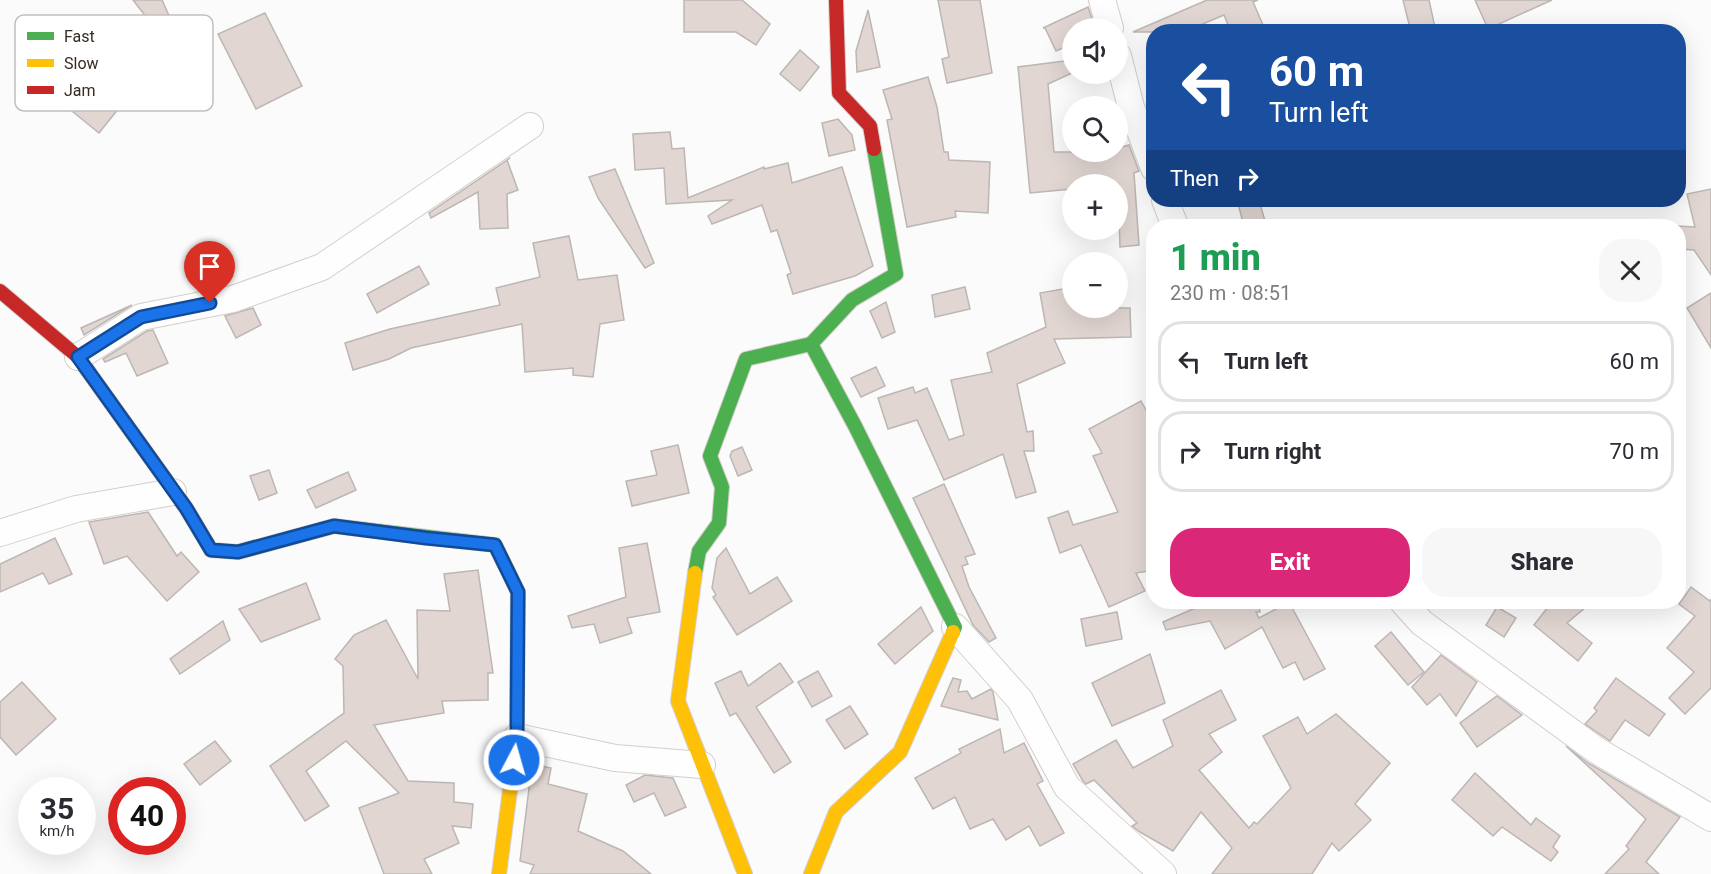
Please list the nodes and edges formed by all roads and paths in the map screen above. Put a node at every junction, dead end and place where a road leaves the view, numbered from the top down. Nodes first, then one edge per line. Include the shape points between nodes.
1 (836, 0) edge
2 (1102, 0) edge
3 (1107, 18) edge
4 (1125, 84) edge
5 (530, 126) dead end
6 (1146, 147) edge
7 (0, 291) edge
8 (811, 344) junction
9 (78, 357) junction
10 (173, 492) junction
11 (0, 533) edge
12 (1409, 609) edge
13 (955, 627) junction
14 (517, 737) junction
15 (702, 765) junction
16 (1711, 818) edge
17 (499, 874) edge
18 (746, 874) edge
19 (812, 874) edge
20 (1163, 874) edge

1 - 8 street via 839,93 870,126 897,274 852,300
2 - 3 street
4 - 6 street
5 - 9 street via 322,267 233,299 141,317
7 - 9 street
8 - 13 street
8 - 15 street via 746,359 710,456 722,487 719,523 699,552 678,701
9 - 10 street
10 - 11 street via 76,509
10 - 14 street via 211,550 238,552 334,526 495,545 518,592
12 - 16 street via 1422,623 1596,750
13 - 19 street via 900,752 836,812
13 - 20 street via 1020,700 1068,787
14 - 15 street via 615,758
14 - 17 street
15 - 18 street

